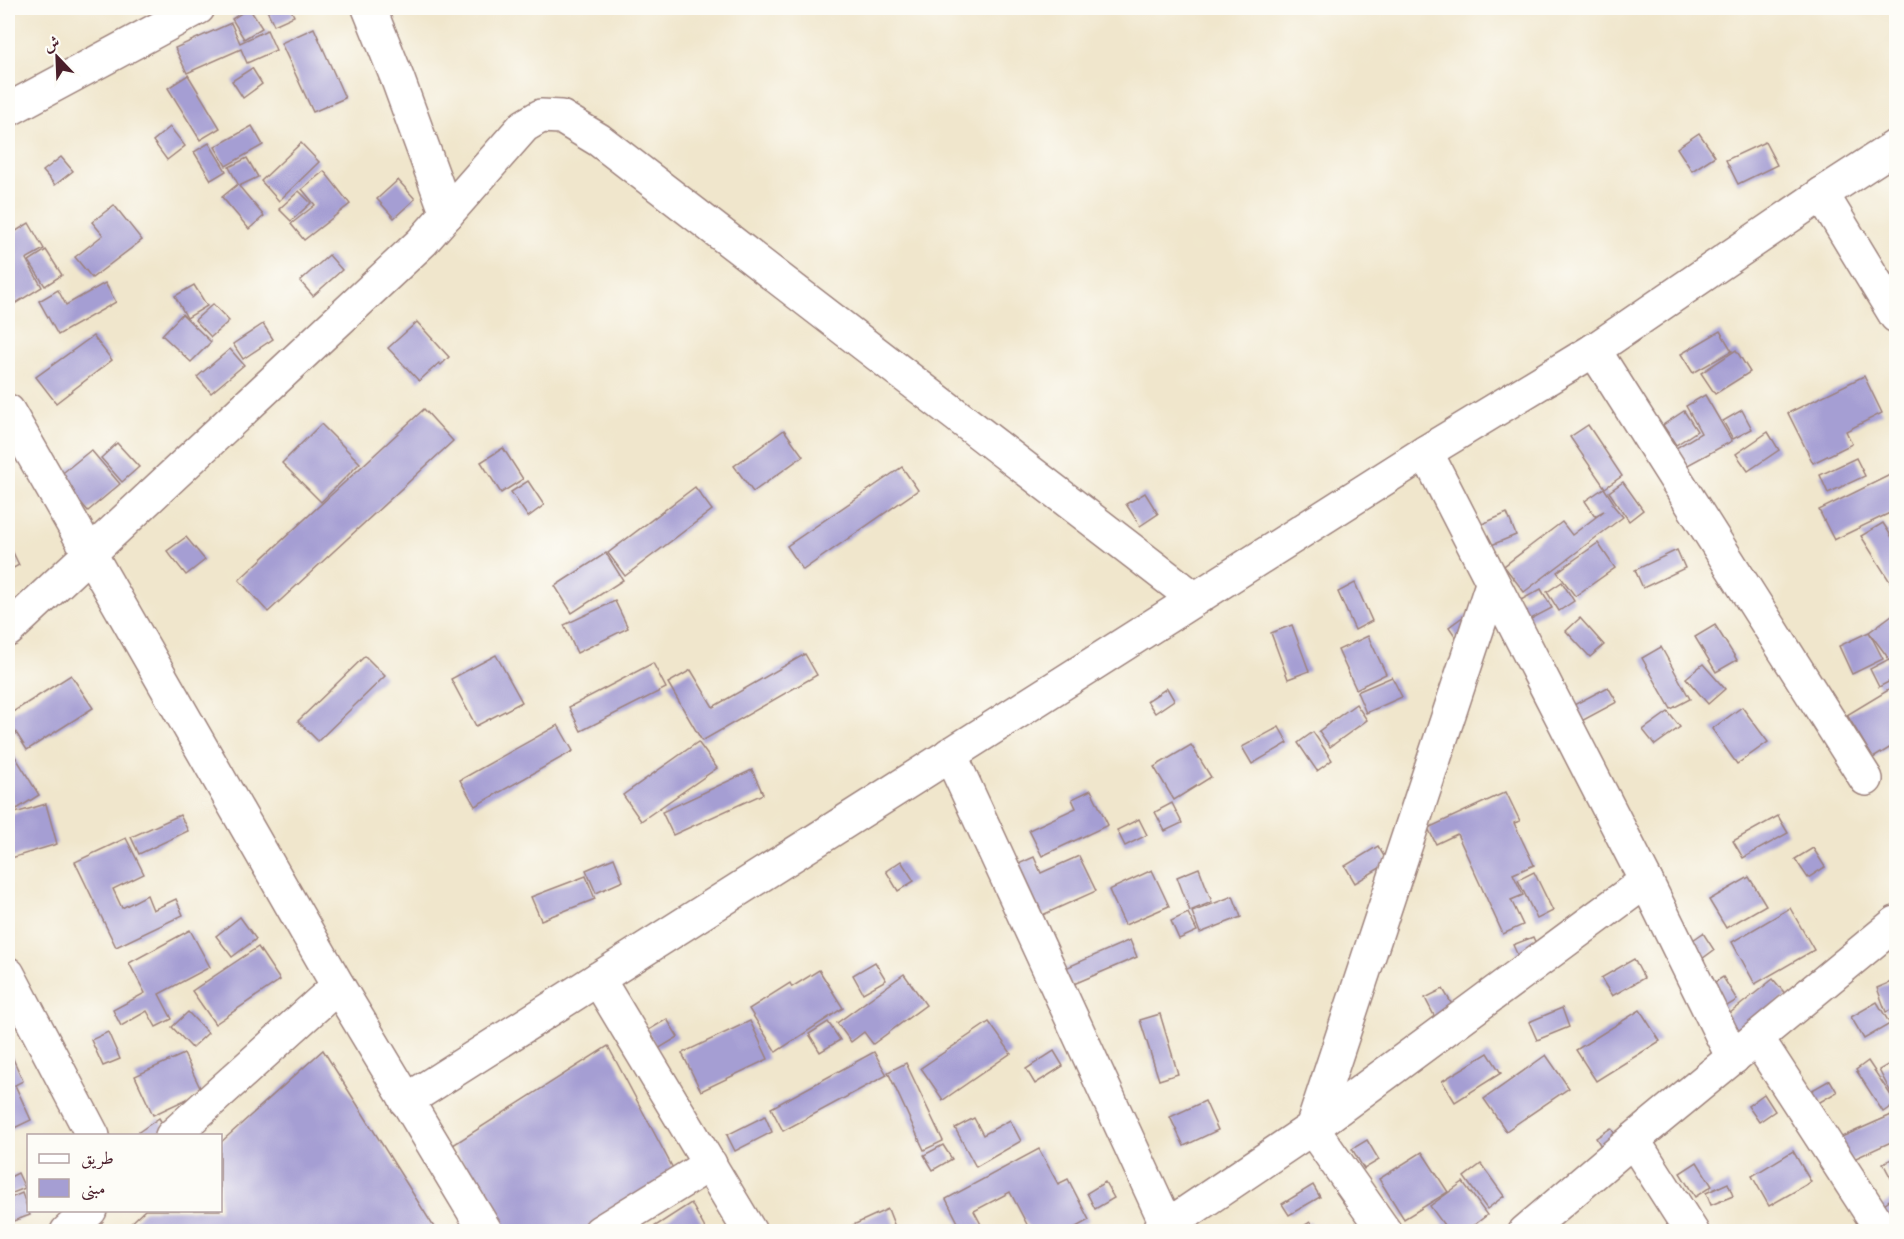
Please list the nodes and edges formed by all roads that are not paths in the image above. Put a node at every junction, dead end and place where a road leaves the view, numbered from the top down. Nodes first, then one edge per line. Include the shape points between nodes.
1 (198, 8) edge
2 (369, 8) edge
3 (8, 110) edge
4 (1896, 146) edge
5 (1822, 194) junction
6 (447, 214) junction
7 (1896, 316) edge
8 (1593, 350) junction
9 (8, 411) edge
10 (1426, 452) junction
11 (90, 554) junction
12 (1492, 584) junction
13 (1195, 599) junction
14 (8, 630) edge
15 (950, 754) junction
16 (1866, 779) dead end
17 (1646, 881) junction
18 (1896, 923) edge
19 (8, 974) edge
20 (598, 979) junction
21 (338, 986) junction
22 (1745, 1048) junction
23 (406, 1101) junction
24 (1312, 1128) junction
25 (92, 1134) edge
26 (174, 1134) edge
27 (1633, 1140) junction
28 (710, 1164) junction
29 (88, 1212) edge
30 (1162, 1228) edge
31 (67, 1232) edge
32 (486, 1232) edge
33 (600, 1232) edge
34 (750, 1232) edge
35 (1385, 1232) edge
36 (1526, 1232) edge
37 (1692, 1232) edge
38 (1883, 1232) edge

1 - 3 street
2 - 6 street
4 - 5 street
5 - 7 street
5 - 8 street
6 - 11 street via 422,242
6 - 13 street via 524,126 541,116 561,117 599,140
8 - 10 street
8 - 16 street
9 - 11 street
10 - 12 street
10 - 13 street
11 - 14 street
11 - 21 street
12 - 17 street
12 - 24 street
13 - 15 street
15 - 20 street
15 - 30 street
17 - 22 street
17 - 24 street
18 - 22 street
19 - 25 street
20 - 23 street
20 - 28 street
21 - 23 street
21 - 26 street
22 - 27 street
22 - 38 street
23 - 32 street
24 - 30 street
24 - 35 street
27 - 36 street
27 - 37 street
28 - 33 street
28 - 34 street
29 - 31 street

